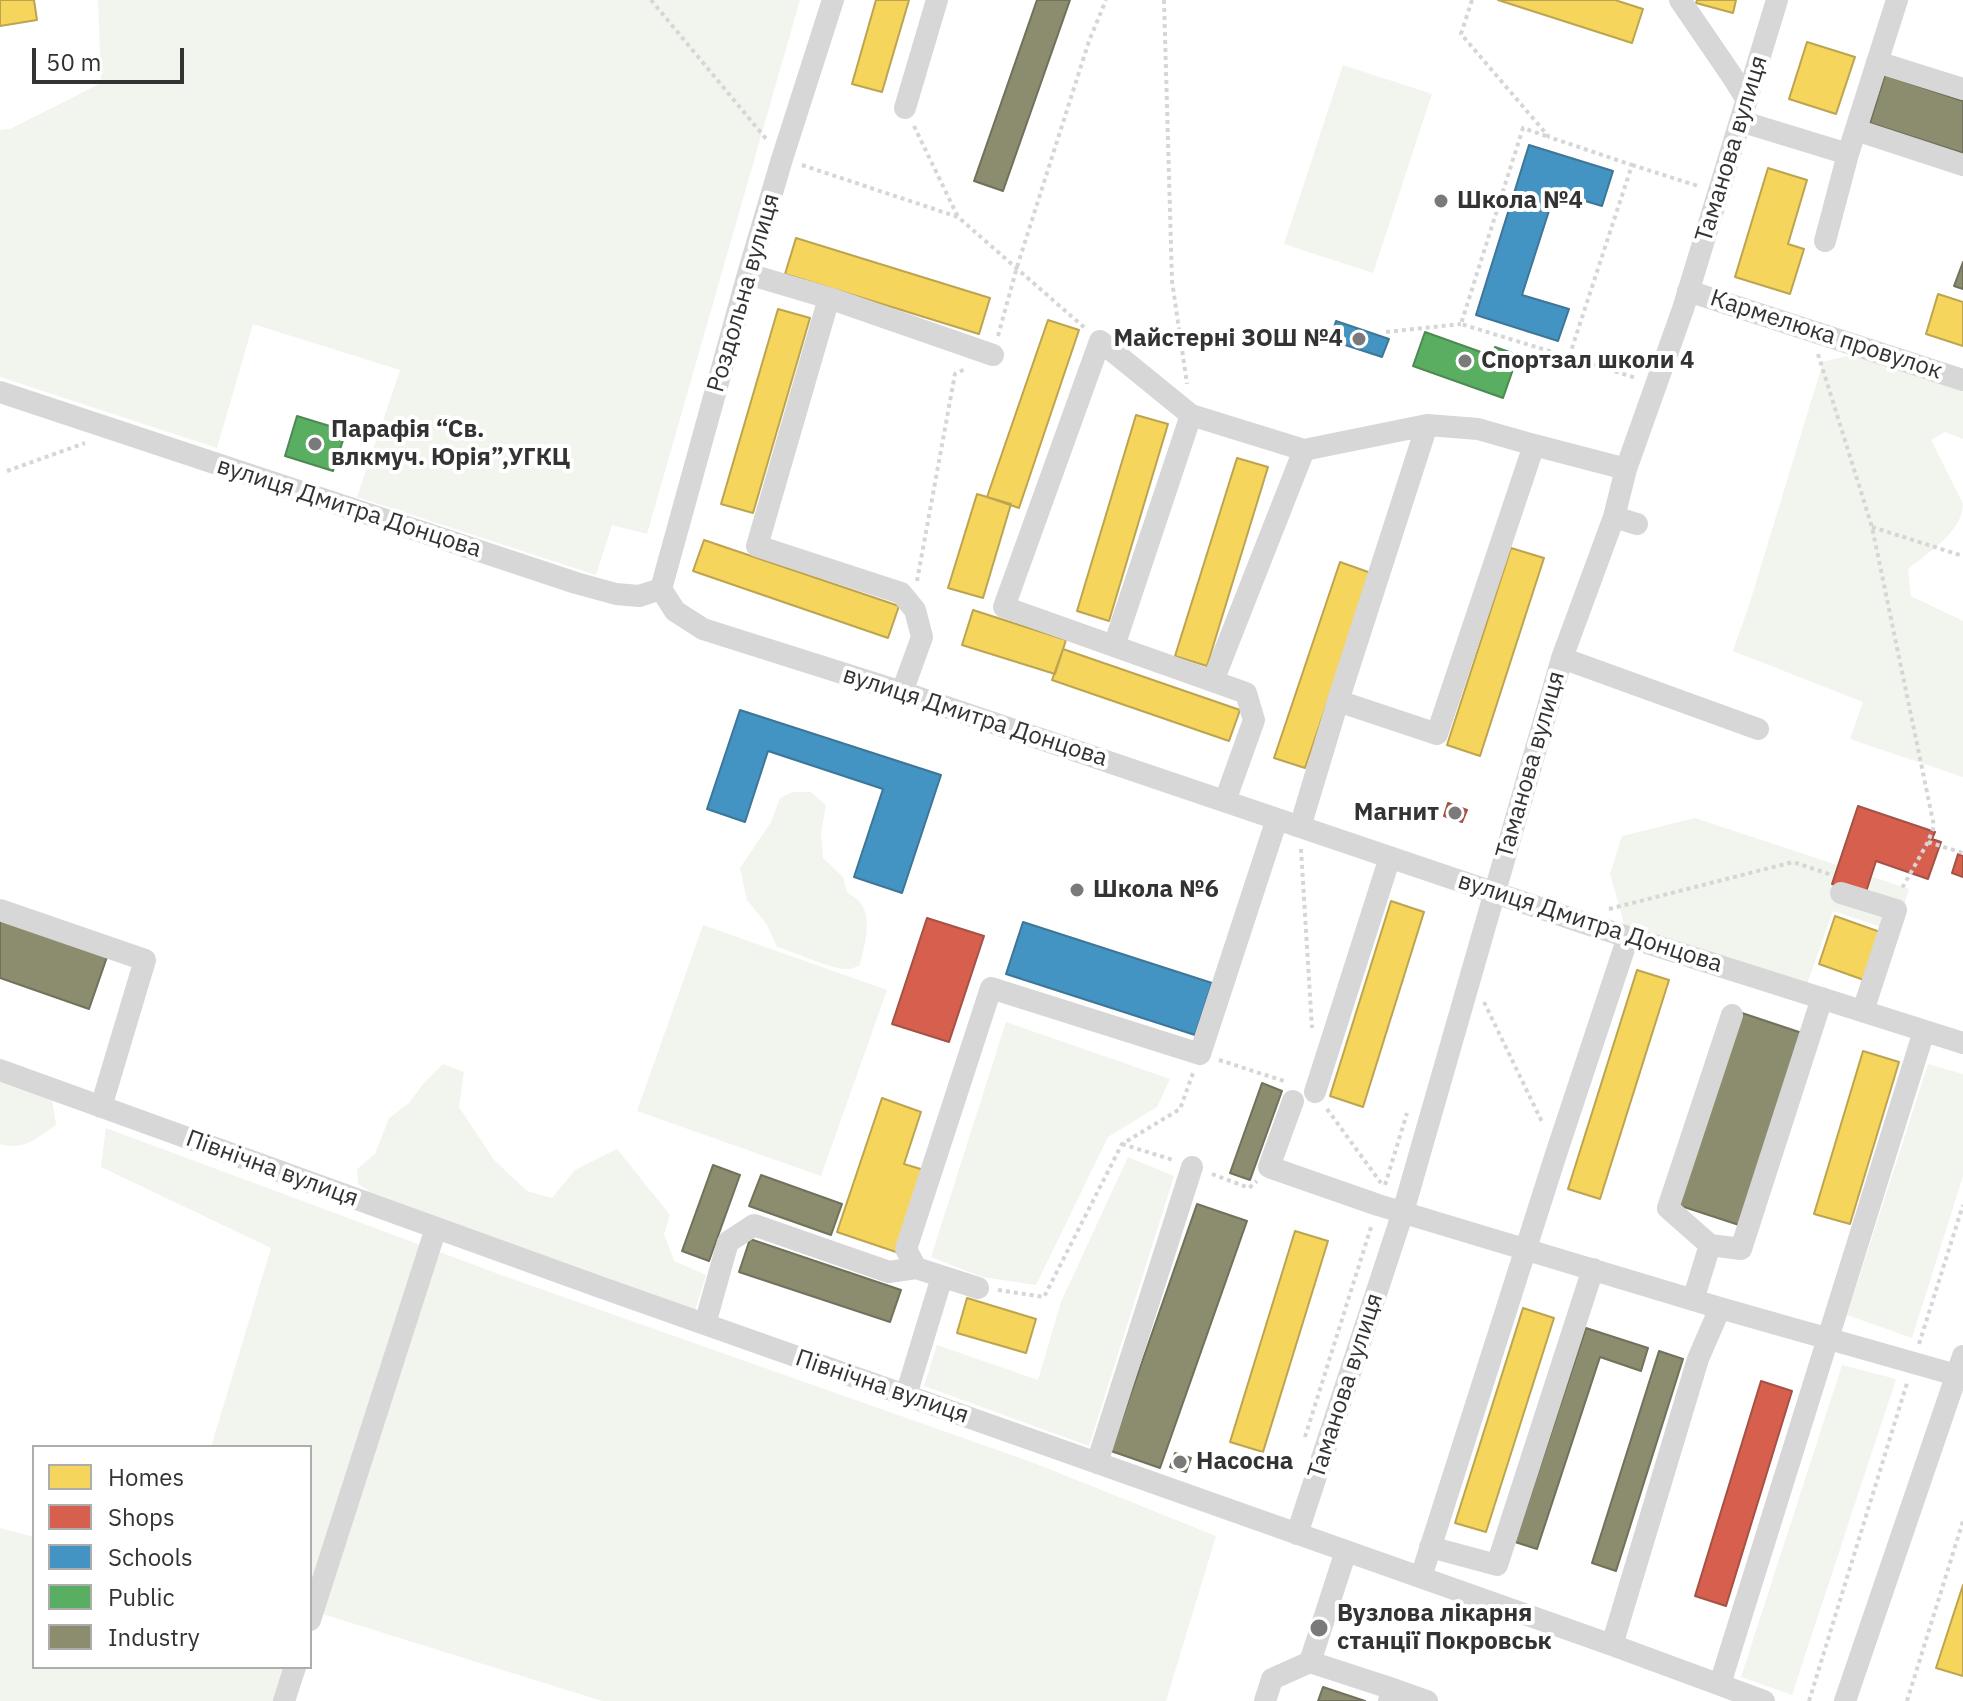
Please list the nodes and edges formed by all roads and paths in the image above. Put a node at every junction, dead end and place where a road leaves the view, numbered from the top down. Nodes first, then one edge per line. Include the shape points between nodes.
1 (651, 0) edge
2 (833, 0) edge
3 (937, 0) edge
4 (1106, 0) edge
5 (1164, 0) edge
6 (1472, 0) edge
7 (1680, 0) edge
8 (1777, 0) edge
9 (1897, 0) edge
10 (1877, 62) junction
11 (1963, 89) edge
12 (905, 108) joint
13 (1744, 110) junction
14 (1856, 130) junction
15 (1549, 137) junction
16 (1848, 154) junction
17 (782, 159) junction
18 (1632, 165) junction
19 (1963, 165) edge
20 (1698, 186) dead end
21 (958, 217) junction
22 (1825, 241) dead end
23 (1017, 267) junction
24 (748, 274) junction
25 (1688, 291) junction
26 (829, 298) junction
27 (1461, 324) junction
28 (1386, 332) dead end
29 (1100, 341) junction
30 (1819, 354) dead end
31 (993, 355) junction
32 (1569, 357) junction
33 (1638, 379) dead end
34 (1963, 380) edge
35 (0, 392) edge
36 (1191, 415) junction
37 (1427, 425) junction
38 (118, 431) junction
39 (1534, 445) junction
40 (1304, 450) junction
41 (1626, 469) junction
42 (7, 471) dead end
43 (1614, 517) junction
44 (1637, 524) dead end
45 (1872, 527) junction
46 (1963, 556) edge
47 (661, 589) junction
48 (915, 592) dead end
49 (1114, 646) junction
50 (1562, 658) junction
51 (1213, 681) junction
52 (902, 692) junction
53 (1338, 701) junction
54 (1758, 729) dead end
55 (1225, 801) junction
56 (1277, 819) junction
57 (1300, 827) junction
58 (1928, 842) junction
59 (1963, 853) edge
60 (1390, 857) junction
61 (1839, 885) joint
62 (1493, 892) junction
63 (1896, 898) dead end
64 (0, 910) edge
65 (1572, 919) junction
66 (1628, 937) junction
67 (1470, 973) junction
68 (1822, 998) junction
69 (1863, 1011) junction
70 (1732, 1015) dead end
71 (1924, 1031) junction
72 (1963, 1043) edge
73 (1200, 1054) junction
74 (0, 1070) edge
75 (1315, 1092) joint
76 (1293, 1101) dead end
77 (101, 1107) junction
78 (1557, 1151) junction
79 (1192, 1167) dead end
80 (1963, 1205) edge
81 (1403, 1212) junction
82 (436, 1228) junction
83 (1710, 1245) junction
84 (1525, 1249) junction
85 (916, 1268) junction
86 (1593, 1269) junction
87 (942, 1277) junction
88 (978, 1288) joint
89 (1693, 1300) junction
90 (1720, 1308) junction
91 (705, 1324) junction
92 (1828, 1340) junction
93 (1913, 1362) junction
94 (1961, 1369) edge
95 (906, 1395) junction
96 (1097, 1463) junction
97 (1963, 1521) edge
98 (1297, 1534) junction
99 (1430, 1547) junction
100 (1346, 1551) junction
101 (1421, 1577) junction
102 (312, 1614) edge
103 (1612, 1645) junction
104 (1310, 1662) junction
105 (294, 1669) edge
106 (1720, 1684) junction
107 (1391, 1695) edge
108 (284, 1701) edge
109 (1265, 1701) edge
110 (1427, 1701) edge
111 (1764, 1701) edge
112 (1809, 1701) edge
113 (1845, 1701) edge
114 (1907, 1701) edge

1 - 17 path
2 - 17 street, Роздольна вулиця
3 - 12 street
4 - 23 path
5 - 36 path via 1172,281
6 - 15 path via 1461,34
7 - 13 street via 1732,76
8 - 13 street, Таманова вулиця
9 - 10 street
10 - 11 street
10 - 14 street
12 - 21 path
13 - 16 street
13 - 25 street, Таманова вулиця
14 - 16 street
14 - 19 street
15 - 18 path
15 - 27 path via 1523,128
16 - 22 street
17 - 21 path
17 - 24 street, Роздольна вулиця
18 - 20 path
18 - 32 path
21 - 23 path
23 - 29 path
23 - 31 path
24 - 26 street
24 - 47 street, Роздольна вулиця
25 - 34 street, Кармелюка провулок
25 - 41 street, Таманова вулиця
26 - 31 street
26 - 52 street via 757,546 901,593 915,610 922,637
27 - 28 path
27 - 32 path
29 - 36 street
29 - 49 street via 1004,607
30 - 45 path
31 - 48 path via 955,374
32 - 33 path
35 - 38 street, вулиця Дмитра Донцова
36 - 40 street
36 - 49 street
37 - 39 street via 1478,429
37 - 40 street
37 - 53 street
38 - 42 path
38 - 47 street, вулиця Дмитра Донцова via 576,583 639,596
39 - 41 street
39 - 53 street via 1437,734
40 - 51 street
41 - 43 street, Таманова вулиця
43 - 44 street
43 - 50 street, Таманова вулиця
45 - 46 path
45 - 58 path via 1934,826
47 - 52 street, вулиця Дмитра Донцова via 675,611 703,629
49 - 51 street
50 - 54 street
50 - 62 street, Таманова вулиця
51 - 55 street via 1246,693 1254,720
52 - 55 street, вулиця Дмитра Донцова
53 - 57 street
55 - 56 street, вулиця Дмитра Донцова
56 - 57 street, вулиця Дмитра Донцова
56 - 73 street
57 - 60 street, вулиця Дмитра Донцова
58 - 59 path
58 - 63 path
60 - 62 street, вулиця Дмитра Донцова
60 - 75 street
61 - 65 path via 1793,862
61 - 69 street via 1896,910
62 - 65 street, вулиця Дмитра Донцова
62 - 67 street, Таманова вулиця
64 - 77 street via 145,960
65 - 66 street, вулиця Дмитра Донцова
66 - 68 street, вулиця Дмитра Донцова
66 - 78 street
67 - 78 path
67 - 81 street, Таманова вулиця
68 - 69 street, вулиця Дмитра Донцова
68 - 83 street via 1741,1249
69 - 71 street, вулиця Дмитра Донцова
70 - 83 street via 1668,1208
71 - 72 street, вулиця Дмитра Донцова
71 - 92 street
73 - 75 path
73 - 85 street via 991,988 906,1249
73 - 88 path via 1180,1109 1122,1144 1044,1297
74 - 77 street, Північна вулиця
76 - 81 street via 1269,1167
77 - 82 street, Північна вулиця
78 - 84 street
79 - 96 street
80 - 93 path
81 - 84 street
81 - 98 street, Таманова вулиця
82 - 91 street, Північна вулиця
82 - 102 street
83 - 89 street
84 - 86 street
84 - 99 street
85 - 87 street
85 - 91 street via 889,1272 754,1225 728,1242
86 - 89 street
86 - 99 street via 1497,1565
87 - 88 street
87 - 95 street
89 - 90 street
90 - 92 street
90 - 103 street via 1698,1359
91 - 95 street, Північна вулиця
92 - 93 street
92 - 106 street
93 - 94 street
93 - 112 path
94 - 113 street
95 - 96 street, Північна вулиця
96 - 98 street, Північна вулиця
97 - 114 path
98 - 100 street, Північна вулиця
99 - 101 street
100 - 101 street, Північна вулиця
100 - 104 street
101 - 103 street, Північна вулиця
103 - 106 street, Північна вулиця
104 - 107 street
104 - 109 street via 1272,1679
105 - 108 street
106 - 111 street, Північна вулиця
107 - 110 street

